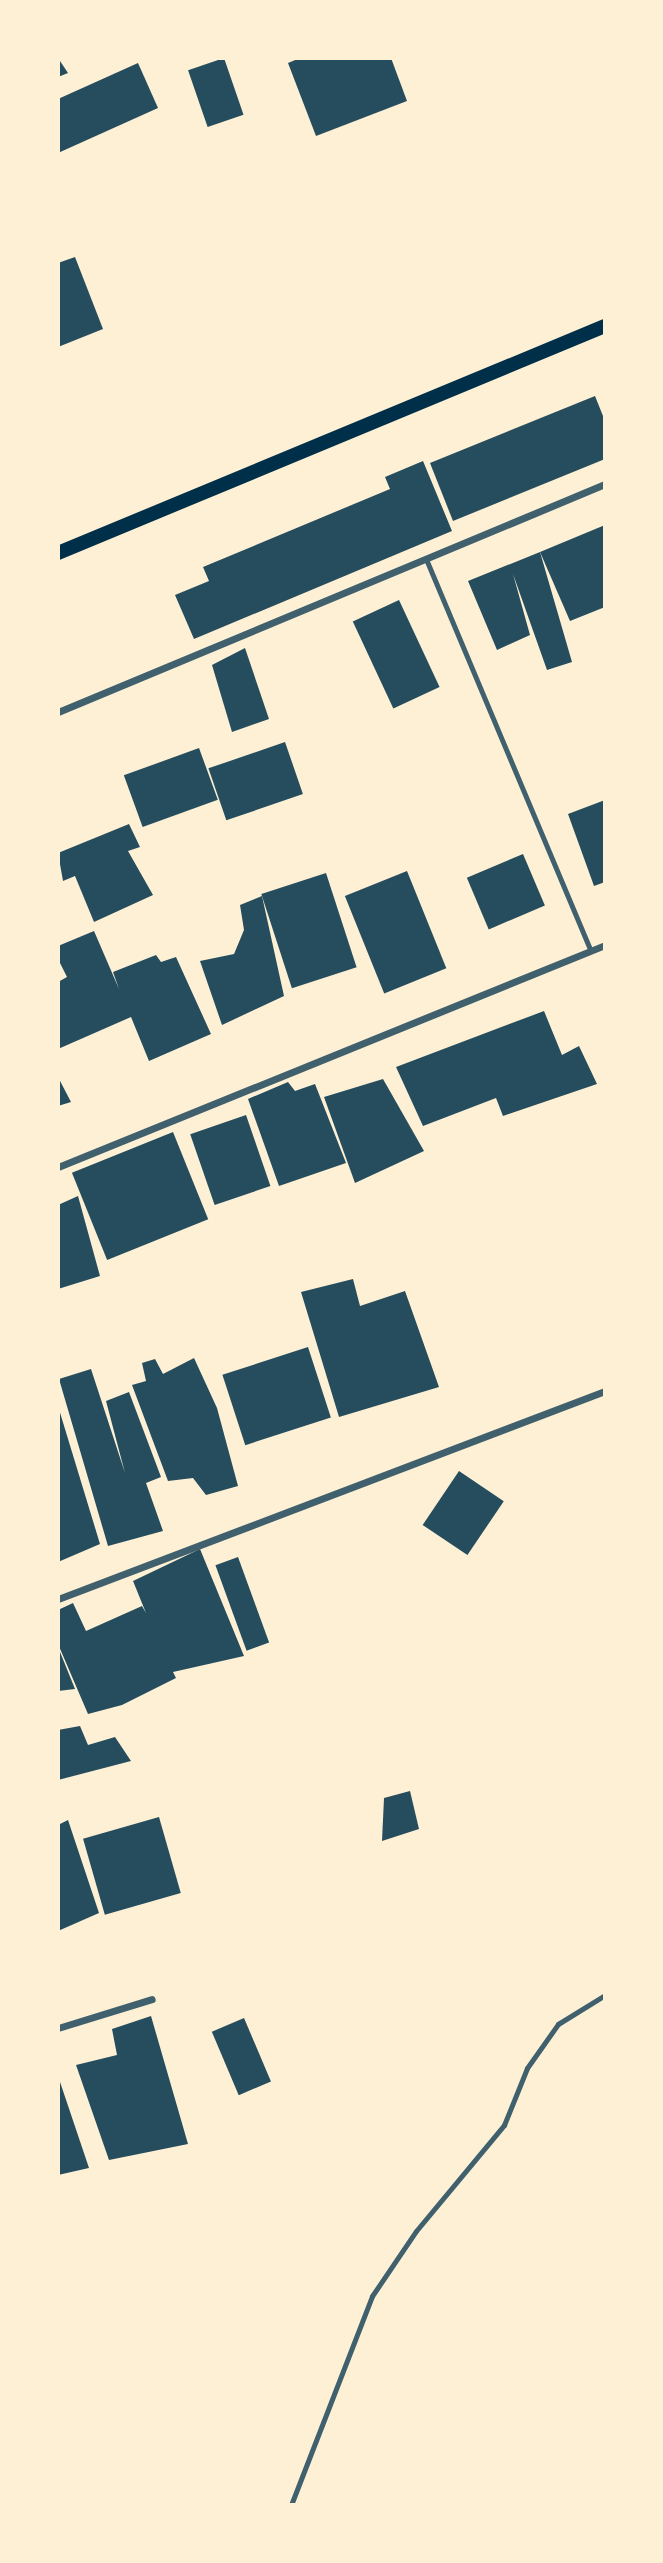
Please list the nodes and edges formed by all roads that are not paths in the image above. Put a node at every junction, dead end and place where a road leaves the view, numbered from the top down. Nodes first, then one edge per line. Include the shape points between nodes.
1 (605, 326) edge
2 (605, 484) edge
3 (58, 553) edge
4 (426, 559) junction
5 (58, 712) edge
6 (605, 945) edge
7 (591, 951) junction
8 (58, 1167) edge
9 (605, 1391) edge
10 (58, 1599) edge
11 (605, 1995) edge
12 (152, 1999) dead end
13 (58, 2028) edge
14 (291, 2505) edge

1 - 3 main road
2 - 4 street
4 - 5 street
4 - 7 lane
6 - 7 street
7 - 8 street
9 - 10 street
11 - 14 lane via 558,2024 527,2068 504,2125 416,2231 372,2296
12 - 13 street

